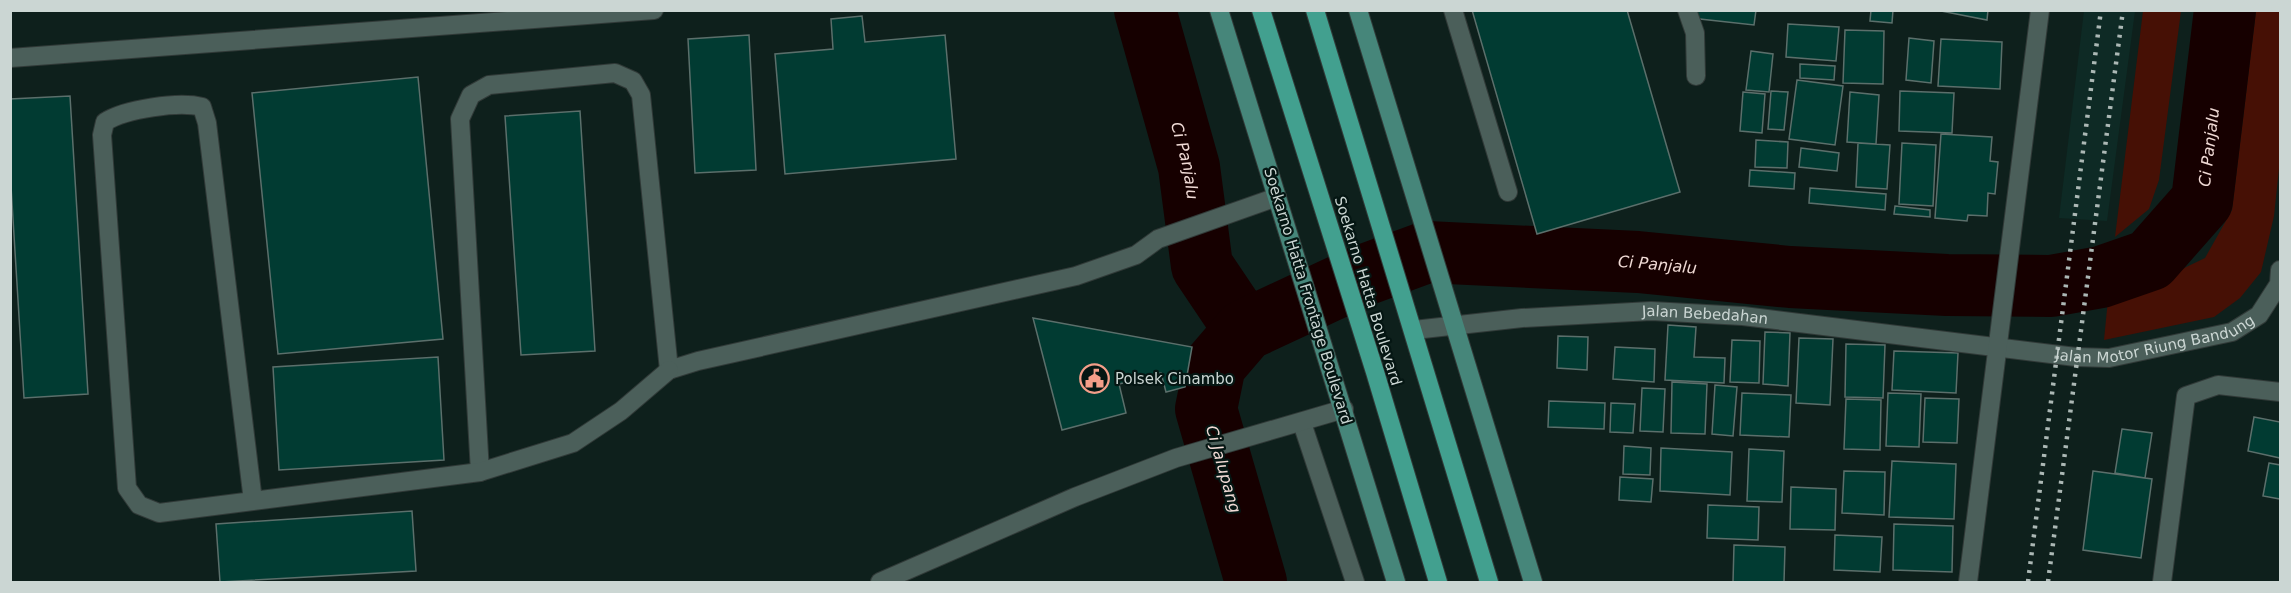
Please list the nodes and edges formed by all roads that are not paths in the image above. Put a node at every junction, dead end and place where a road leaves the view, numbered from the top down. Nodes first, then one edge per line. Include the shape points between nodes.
1 (654, 10) edge
2 (1219, 10) edge
3 (1261, 10) edge
4 (1315, 10) edge
5 (1358, 10) edge
6 (1452, 10) edge
7 (1687, 10) edge
8 (2040, 10) edge
9 (10, 58) edge
10 (1696, 76) dead end
11 (1508, 192) dead end
12 (1277, 197) junction
13 (2280, 270) edge
14 (1452, 318) junction
15 (1413, 328) junction
16 (1997, 347) junction
17 (669, 370) junction
18 (2280, 392) edge
19 (1344, 409) junction
20 (1302, 423) junction
21 (480, 472) junction
22 (253, 501) junction
23 (880, 582) edge
24 (1355, 582) edge
25 (1396, 582) edge
26 (1438, 582) edge
27 (1489, 582) edge
28 (1533, 582) edge
29 (1968, 582) edge
30 (2162, 582) edge

1 - 9 street
2 - 12 main road, Soekarno Hatta Frontage Boulevard
3 - 26 highway, Soekarno Hatta Boulevard
4 - 15 highway, Soekarno Hatta Boulevard
5 - 14 main road
6 - 11 street
7 - 10 street via 1695,33
8 - 16 street
12 - 17 street via 1158,239 1136,255 1076,276
12 - 19 main road, Soekarno Hatta Frontage Boulevard
13 - 16 street, Jalan Motor Riung Bandung via 2279,284 2259,315 2232,332 2109,358
14 - 15 street, Jalan Bebedahan
14 - 16 street, Jalan Bebedahan via 1651,311 1743,316
14 - 28 main road
15 - 27 highway, Soekarno Hatta Boulevard
16 - 29 street
17 - 21 street via 621,411 573,443
17 - 21 street via 641,96 633,81 615,73 489,85 471,94 460,119
18 - 30 street via 2218,386 2186,396
19 - 20 street
19 - 25 main road, Soekarno Hatta Frontage Boulevard
20 - 23 street via 1176,458 1075,497
20 - 24 street
21 - 22 street
22 - 22 street via 159,513 139,506 127,488 102,135 105,122 116,115 188,103 202,107

